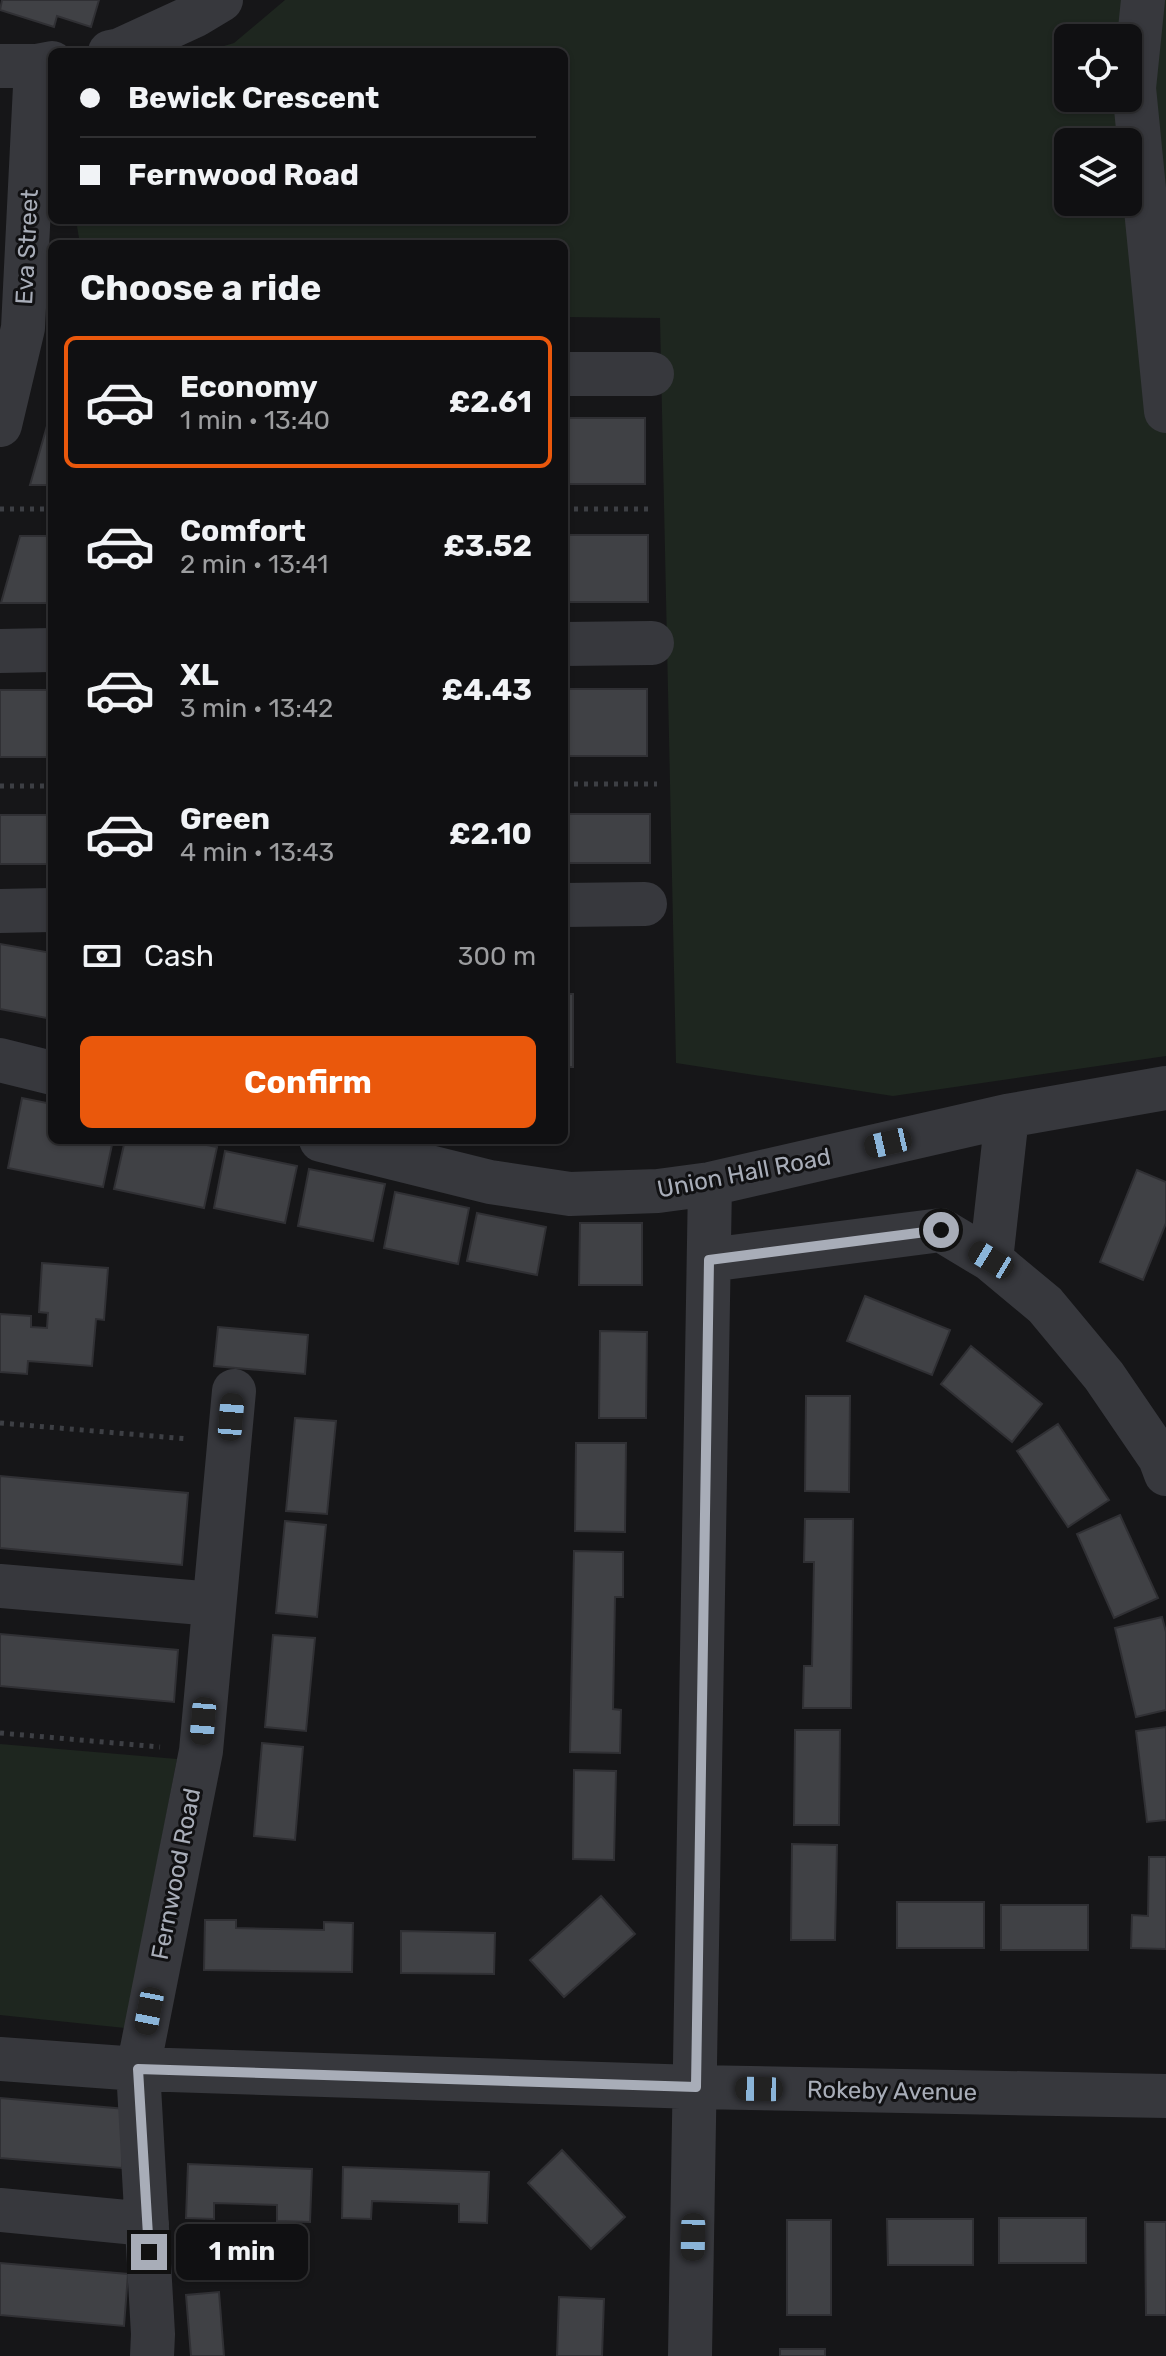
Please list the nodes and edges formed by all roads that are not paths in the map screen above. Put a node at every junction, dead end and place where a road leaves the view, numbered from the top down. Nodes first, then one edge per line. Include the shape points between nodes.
1 (221, 0) edge
2 (1143, 0) edge
3 (124, 48) edge
4 (29, 65) edge
5 (14, 234) edge
6 (37, 329) edge
7 (568, 374) edge
8 (652, 374) dead end
9 (1166, 411) edge
10 (0, 425) edge
11 (652, 643) dead end
12 (568, 644) edge
13 (48, 650) edge
14 (0, 651) edge
15 (645, 904) dead end
16 (568, 905) edge
17 (48, 910) edge
18 (0, 911) edge
19 (0, 1060) edge
20 (48, 1072) edge
21 (1166, 1088) edge
22 (1007, 1116) junction
23 (337, 1144) edge
24 (710, 1184) junction
25 (709, 1260) junction
26 (991, 1260) junction
27 (234, 1391) dead end
28 (1166, 1474) edge
29 (0, 1586) edge
30 (214, 1604) junction
31 (0, 2059) edge
32 (138, 2069) junction
33 (696, 2087) junction
34 (1166, 2096) edge
35 (0, 2210) edge
36 (147, 2224) junction
37 (152, 2356) edge
38 (690, 2356) edge

1 - 3 street
2 - 9 street via 1134,88
4 - 5 street, Eva Street
5 - 6 street, Eva Street
6 - 10 street, Eva Street
7 - 8 street
11 - 12 street
13 - 14 street
15 - 16 street
17 - 18 street
19 - 20 street
21 - 22 street, Union Hall Road
22 - 24 street, Union Hall Road
22 - 26 street
23 - 24 street, Union Hall Road via 490,1182 570,1194
24 - 25 street
25 - 26 street via 941,1230
25 - 33 street
26 - 28 street via 1045,1305 1104,1376
27 - 30 street, Fernwood Road
29 - 30 street
30 - 32 street, Fernwood Road via 201,1751
31 - 32 street, Rokeby Avenue
32 - 33 street, Rokeby Avenue
32 - 36 street, Fernwood Road
33 - 34 street, Rokeby Avenue
33 - 38 street
35 - 36 street
36 - 37 street, Fernwood Road

